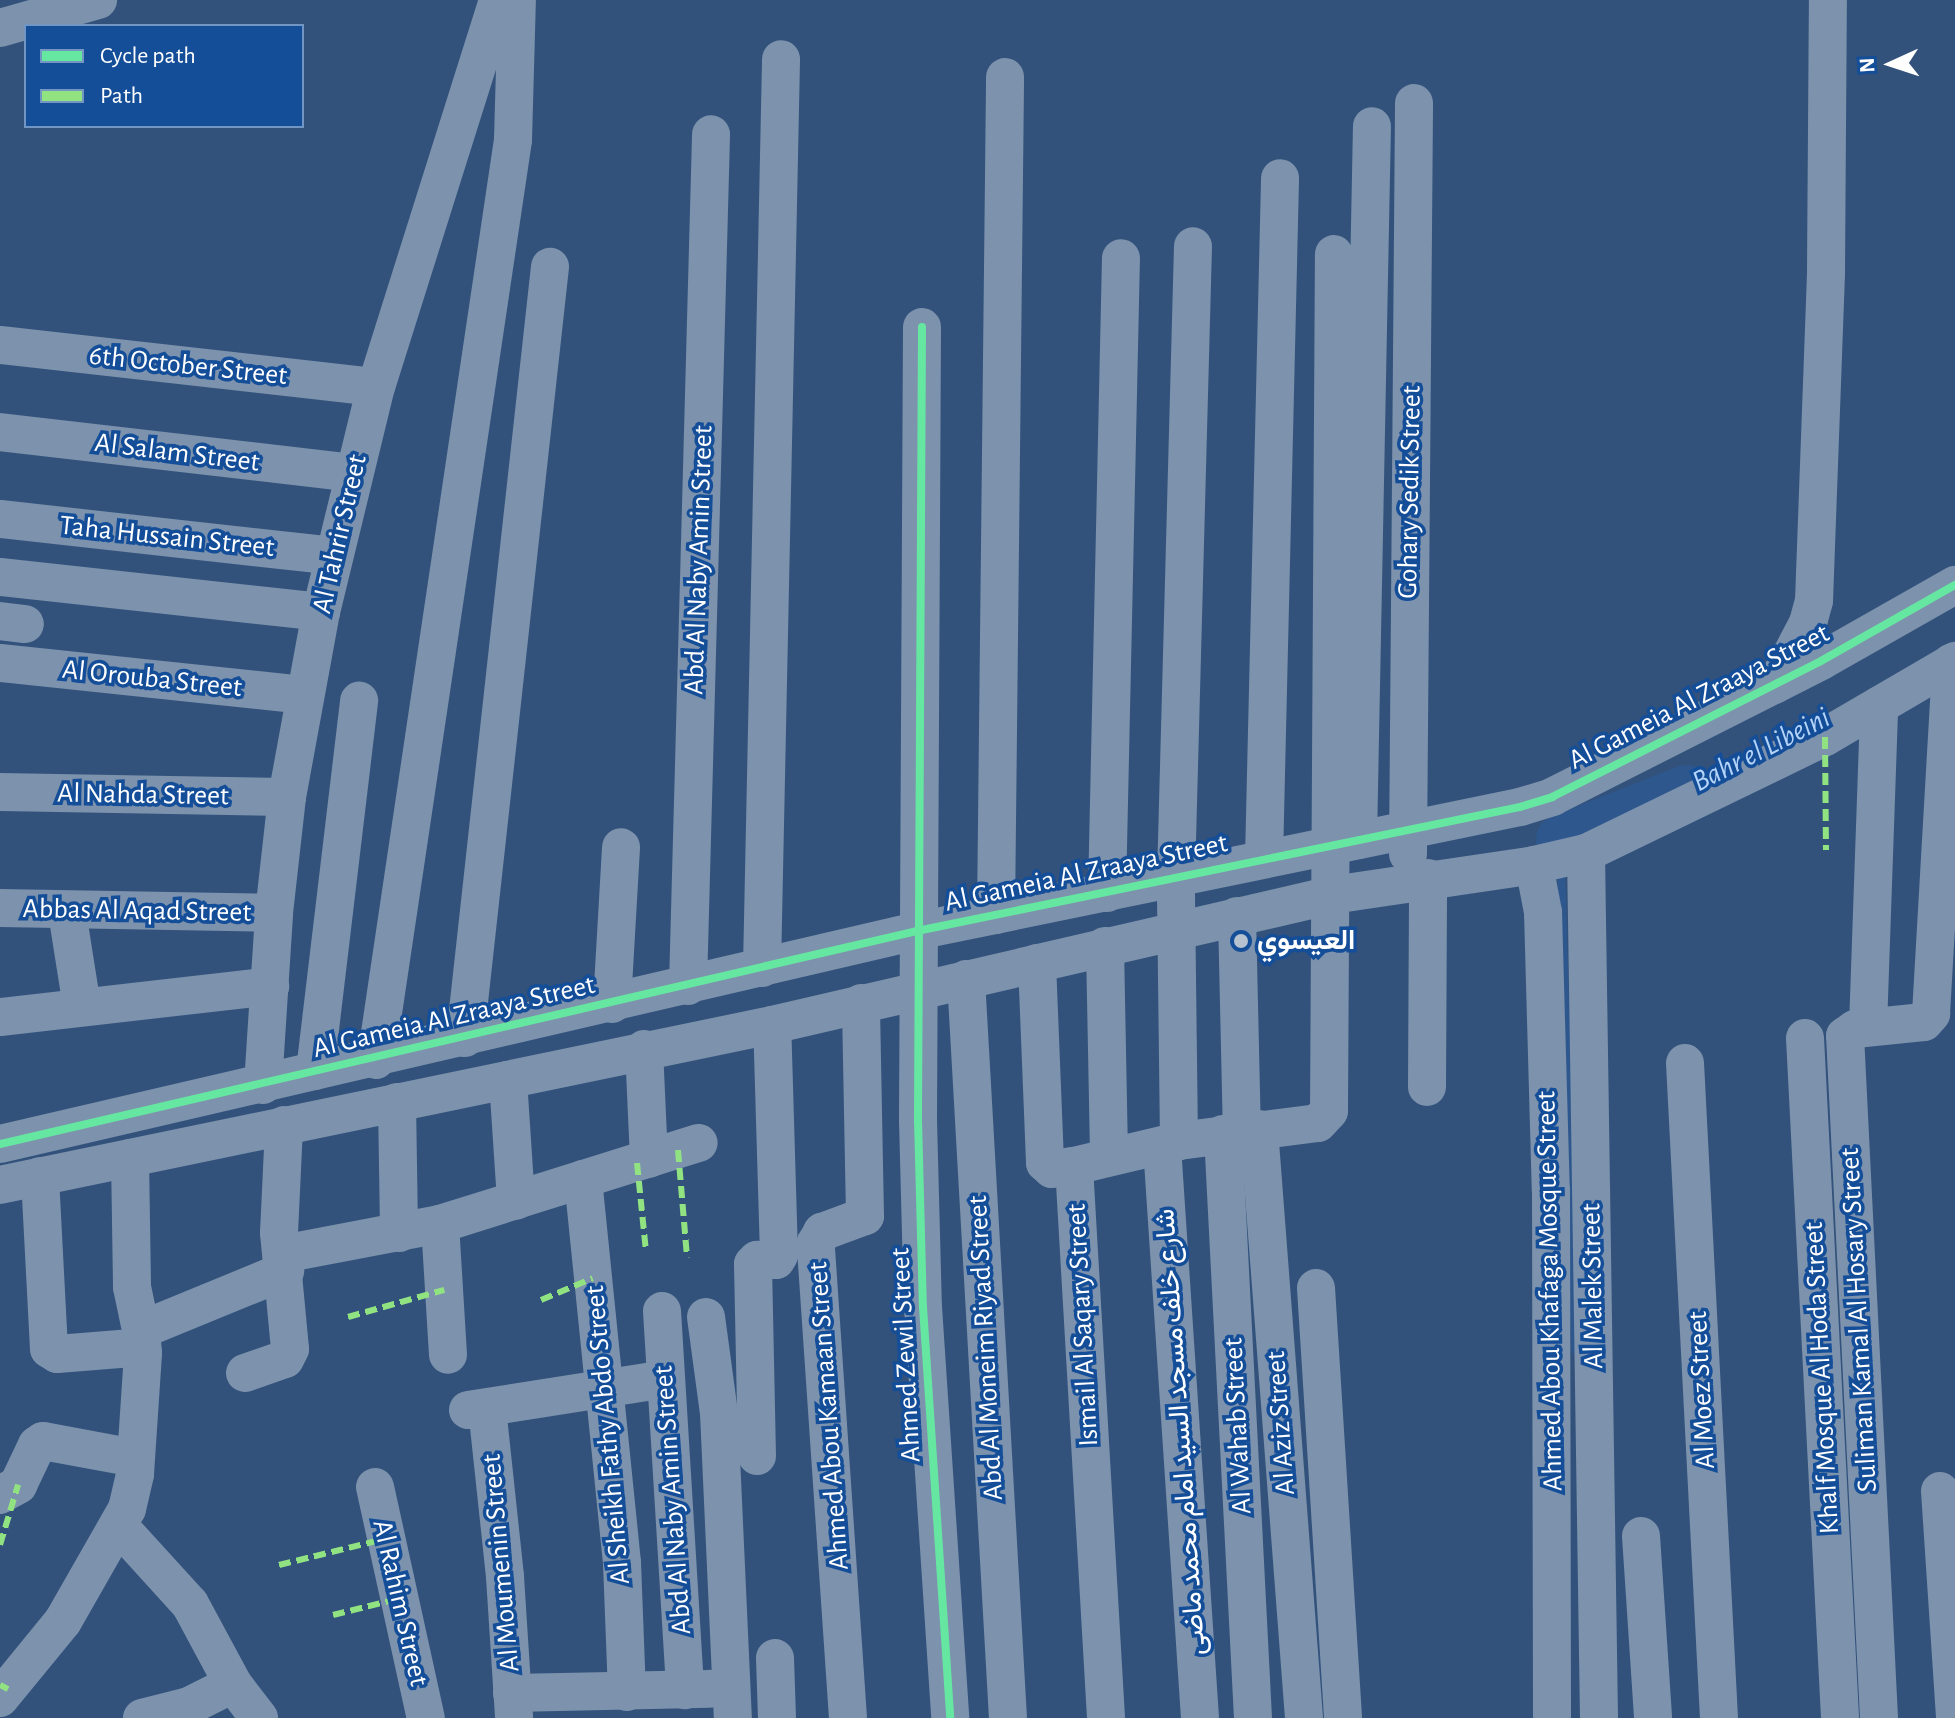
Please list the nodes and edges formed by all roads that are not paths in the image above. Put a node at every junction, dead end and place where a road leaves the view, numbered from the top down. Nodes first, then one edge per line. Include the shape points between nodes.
1 (98, 0) edge
2 (498, 0) edge
3 (517, 0) edge
4 (1828, 0) edge
5 (0, 28) edge
6 (781, 59) dead end
7 (1005, 77) dead end
8 (1414, 103) dead end
9 (1372, 126) dead end
10 (711, 134) dead end
11 (1280, 178) dead end
12 (1193, 246) dead end
13 (1334, 254) dead end
14 (1121, 258) dead end
15 (550, 267) dead end
16 (922, 327) dead end
17 (0, 345) edge
18 (376, 387) junction
19 (0, 432) edge
20 (353, 473) junction
21 (0, 519) edge
22 (334, 556) junction
23 (0, 577) edge
24 (1955, 585) edge
25 (321, 612) junction
26 (1953, 662) edge
27 (0, 663) edge
28 (1776, 684) junction
29 (303, 695) junction
30 (359, 701) dead end
31 (1879, 705) junction
32 (0, 792) edge
33 (287, 797) junction
34 (1493, 814) junction
35 (1406, 830) junction
36 (1345, 842) junction
37 (621, 847) dead end
38 (1586, 853) junction
39 (1264, 859) junction
40 (1518, 867) junction
41 (1176, 878) junction
42 (1419, 879) junction
43 (1107, 893) junction
44 (1332, 895) junction
45 (0, 908) edge
46 (67, 912) junction
47 (274, 913) junction
48 (996, 915) junction
49 (1237, 916) junction
50 (1175, 929) junction
51 (917, 931) junction
52 (1105, 946) junction
53 (1037, 963) junction
54 (762, 968) junction
55 (966, 979) junction
56 (270, 986) junction
57 (688, 986) junction
58 (921, 990) junction
59 (861, 1003) junction
60 (612, 1004) junction
61 (82, 1007) junction
62 (0, 1017) edge
63 (772, 1025) junction
64 (1868, 1027) junction
65 (465, 1038) junction
66 (1805, 1038) dead end
67 (644, 1049) junction
68 (376, 1060) junction
69 (1685, 1063) dead end
70 (315, 1071) junction
71 (508, 1080) junction
72 (263, 1085) junction
73 (1427, 1087) dead end
74 (397, 1102) junction
75 (284, 1125) junction
76 (1241, 1131) junction
77 (699, 1143) dead end
78 (0, 1144) edge
79 (1170, 1144) junction
80 (130, 1158) junction
81 (649, 1159) junction
82 (1092, 1160) junction
83 (40, 1176) junction
84 (583, 1179) junction
85 (0, 1185) edge
86 (516, 1201) junction
87 (440, 1224) junction
88 (399, 1233) junction
89 (284, 1263) junction
90 (1316, 1288) dead end
91 (662, 1311) dead end
92 (706, 1317) dead end
93 (142, 1341) junction
94 (448, 1355) dead end
95 (245, 1373) dead end
96 (666, 1379) junction
97 (603, 1390) junction
98 (757, 1456) dead end
99 (135, 1458) junction
100 (375, 1487) dead end
101 (1940, 1491) dead end
102 (0, 1495) edge
103 (118, 1525) junction
104 (1641, 1536) dead end
105 (775, 1658) dead end
106 (233, 1684) junction
107 (685, 1690) junction
108 (627, 1692) junction
109 (0, 1698) edge
110 (732, 1703) edge
111 (513, 1705) edge
112 (142, 1718) edge
113 (259, 1718) edge
114 (426, 1718) edge
115 (777, 1718) edge
116 (848, 1718) edge
117 (950, 1718) edge
118 (1008, 1718) edge
119 (1106, 1718) edge
120 (1200, 1718) edge
121 (1253, 1718) edge
122 (1304, 1718) edge
123 (1343, 1718) edge
124 (1552, 1718) edge
125 (1599, 1718) edge
126 (1653, 1718) edge
127 (1719, 1718) edge
128 (1840, 1718) edge
129 (1879, 1718) edge
130 (1955, 1718) edge

1 - 5 street
2 - 18 street, Al Tahrir Street
3 - 68 street via 513,140
4 - 28 street via 1826,272 1814,601
6 - 54 street
7 - 48 street
8 - 35 street, Gohary Sedik Street
9 - 36 street
10 - 57 street, Abd Al Naby Amin Street
11 - 39 street
12 - 41 street, شارع خلف مسجد السيد امام محمد ماضى
13 - 36 street
14 - 43 street
15 - 65 street
16 - 51 street, Ahmed Zewil Street
17 - 18 street, 6th October Street
18 - 20 street, Al Tahrir Street
19 - 20 street, Al Salam Street
20 - 22 street, Al Tahrir Street
21 - 22 street, Taha Hussain Street
22 - 25 street, Al Tahrir Street
23 - 25 street
24 - 28 street, Al Gameia Al Zraaya Street
25 - 29 street, Al Tahrir Street
26 - 31 street
26 - 64 street via 1928,1021
27 - 29 street, Al Orouba Street
28 - 34 street, Al Gameia Al Zraaya Street via 1552,797
29 - 33 street, Al Tahrir Street
30 - 70 street
31 - 38 street via 1825,737
31 - 64 street
32 - 33 street, Al Nahda Street
33 - 47 street, Al Tahrir Street
34 - 35 street, Al Gameia Al Zraaya Street
34 - 40 street, Ahmed Abou Khafaga Mosque Street
35 - 36 street, Al Gameia Al Zraaya Street
35 - 42 street, Gohary Sedik Street
36 - 39 street, Al Gameia Al Zraaya Street
36 - 44 street
37 - 60 street
38 - 40 street
38 - 125 street, Al Malek Street
39 - 41 street, Al Gameia Al Zraaya Street
40 - 42 street
40 - 124 street, Ahmed Abou Khafaga Mosque Street via 1543,912 1551,1190
41 - 43 street, Al Gameia Al Zraaya Street
41 - 50 street, شارع خلف مسجد السيد امام محمد ماضى
42 - 44 street
42 - 73 street, Gohary Sedik Street
43 - 48 street, Al Gameia Al Zraaya Street
44 - 49 street
44 - 76 street via 1329,1111 1318,1123
45 - 46 street, Abbas Al Aqad Street
46 - 47 street, Abbas Al Aqad Street
46 - 61 street
47 - 56 street, Al Tahrir Street
48 - 51 street, Al Gameia Al Zraaya Street
49 - 50 street
49 - 76 street, Al Aziz Street
50 - 52 street
50 - 79 street, شارع خلف مسجد السيد امام محمد ماضى
51 - 54 street, Al Gameia Al Zraaya Street
51 - 58 street, Ahmed Zewil Street
52 - 53 street
52 - 82 street
53 - 55 street
53 - 82 street, Ismail Al Saqary Street via 1045,1163 1052,1169
54 - 57 street, Al Gameia Al Zraaya Street
55 - 58 street
55 - 118 street, Abd Al Moneim Riyad Street
56 - 61 street
56 - 72 street, Al Tahrir Street
57 - 60 street, Al Gameia Al Zraaya Street
58 - 59 street
58 - 117 street, Ahmed Zewil Street via 923,1307
59 - 63 street
59 - 116 street, Ahmed Abou Kamaan Street via 865,1216 822,1232 816,1243
60 - 65 street, Al Gameia Al Zraaya Street
61 - 62 street
63 - 67 street
63 - 98 street via 779,1255 753,1264
64 - 129 street, Suliman Kamal Al Hosary Street via 1845,1036
65 - 68 street, Al Gameia Al Zraaya Street
66 - 128 street, Khalf Mosque Al Hoda Street
67 - 71 street
67 - 81 street
68 - 70 street, Al Gameia Al Zraaya Street
69 - 127 street, Al Moez Street
70 - 72 street, Al Gameia Al Zraaya Street
71 - 74 street
71 - 86 street
72 - 78 street, Al Gameia Al Zraaya Street
74 - 75 street
74 - 88 street
75 - 80 street
75 - 89 street via 279,1233
76 - 79 street
76 - 121 street, Al Wahab Street
76 - 122 street, Al Aziz Street
77 - 81 street
79 - 82 street
79 - 120 street, شارع خلف مسجد السيد امام محمد ماضى
80 - 83 street
80 - 93 street via 132,1287
81 - 84 street
82 - 119 street, Ismail Al Saqary Street
83 - 85 street
83 - 93 street via 49,1349 57,1354 132,1348
84 - 86 street
84 - 97 street, Al Sheikh Fathy Abdo Street
86 - 87 street
87 - 88 street
87 - 94 street
88 - 89 street
89 - 93 street
89 - 95 street via 288,1354
90 - 123 street
91 - 96 street, Abd Al Naby Amin Street
92 - 110 street via 719,1413
93 - 99 street
96 - 97 street
96 - 107 street, Abd Al Naby Amin Street
97 - 108 street, Al Sheikh Fathy Abdo Street via 622,1563
97 - 111 street, Al Moumenin Street via 478,1409 506,1591
99 - 102 street via 46,1440 19,1443 18,1485
99 - 103 street via 132,1492
100 - 114 street, Al Rahim Street
101 - 130 street
103 - 106 street via 190,1604
103 - 109 street via 63,1621
104 - 126 street
105 - 115 street
106 - 112 street via 189,1706
106 - 113 street
107 - 108 street
107 - 110 street
108 - 111 street

